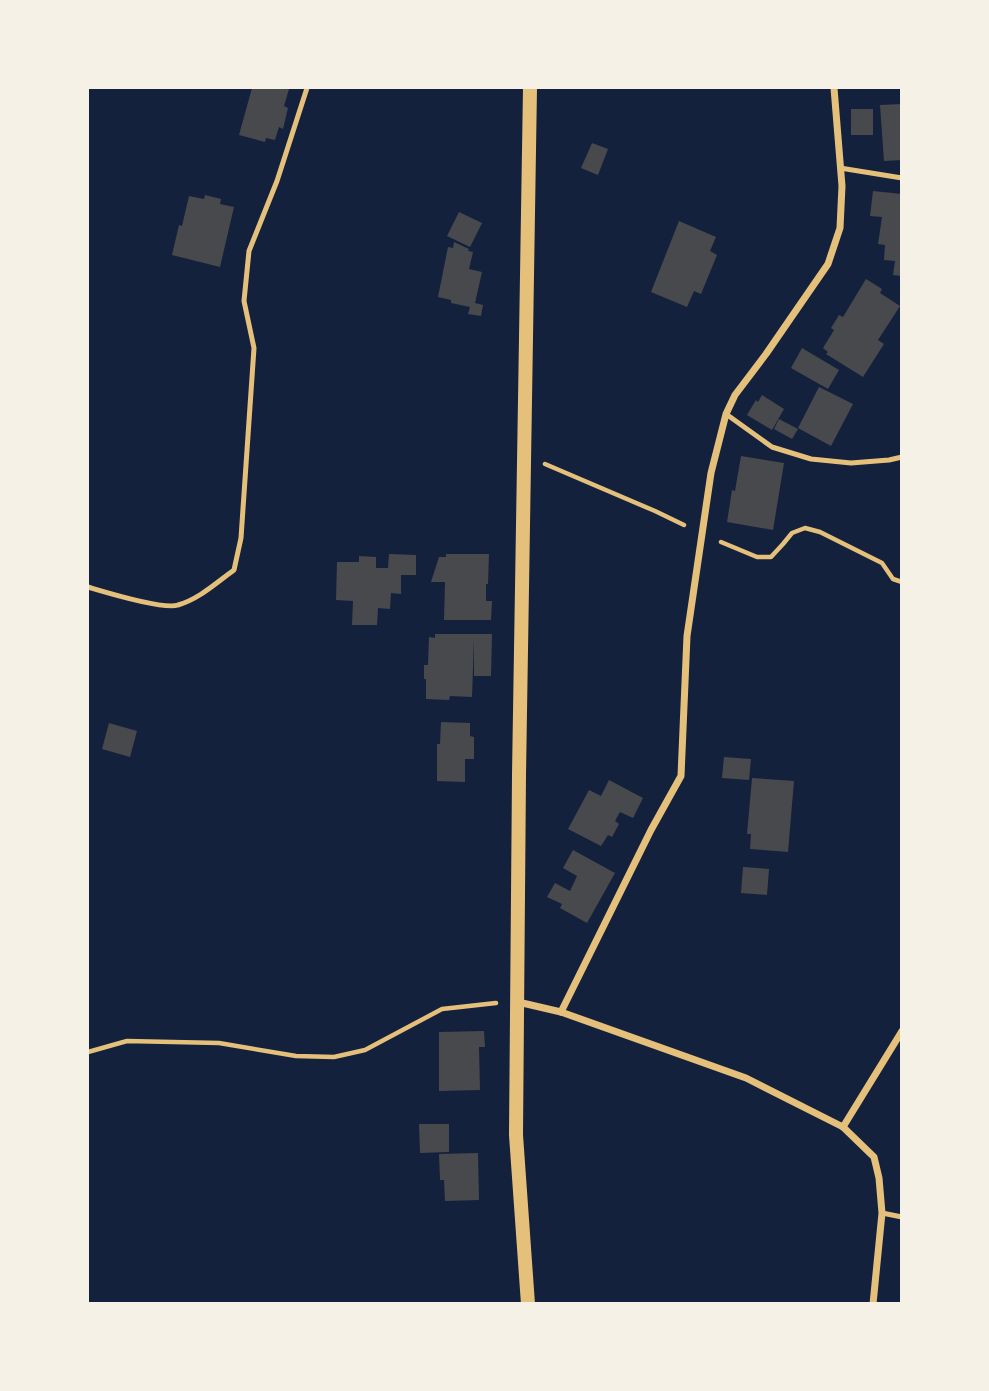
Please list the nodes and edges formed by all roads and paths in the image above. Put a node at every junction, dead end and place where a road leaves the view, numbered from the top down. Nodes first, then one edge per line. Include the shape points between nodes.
1 (307, 88) edge
2 (530, 88) edge
3 (834, 88) edge
4 (840, 168) junction
5 (901, 178) edge
6 (726, 414) junction
7 (524, 455) junction
8 (901, 457) edge
9 (702, 535) junction
10 (901, 582) edge
11 (88, 587) edge
12 (518, 1002) junction
13 (561, 1012) junction
14 (901, 1031) edge
15 (88, 1052) edge
16 (844, 1127) junction
17 (882, 1213) junction
18 (901, 1217) edge
19 (528, 1304) edge
20 (873, 1304) edge

1 - 11 lane via 249,251 244,301 254,348 241,538 234,570 196,598 175,606
2 - 7 main road
3 - 4 street
4 - 5 lane
4 - 6 street via 840,228 828,264
6 - 8 lane via 772,447 811,459 852,463
6 - 9 street
7 - 9 path
7 - 12 main road
9 - 10 path via 757,557 771,556 792,533 805,528 883,563 893,579
9 - 13 street via 687,636 681,776
12 - 13 street
12 - 15 path via 442,1009 365,1050 334,1057 296,1056 219,1043 127,1041
12 - 19 main road via 516,1135
13 - 16 street via 746,1078
14 - 16 street
16 - 17 street via 874,1157
17 - 18 lane
17 - 20 street

